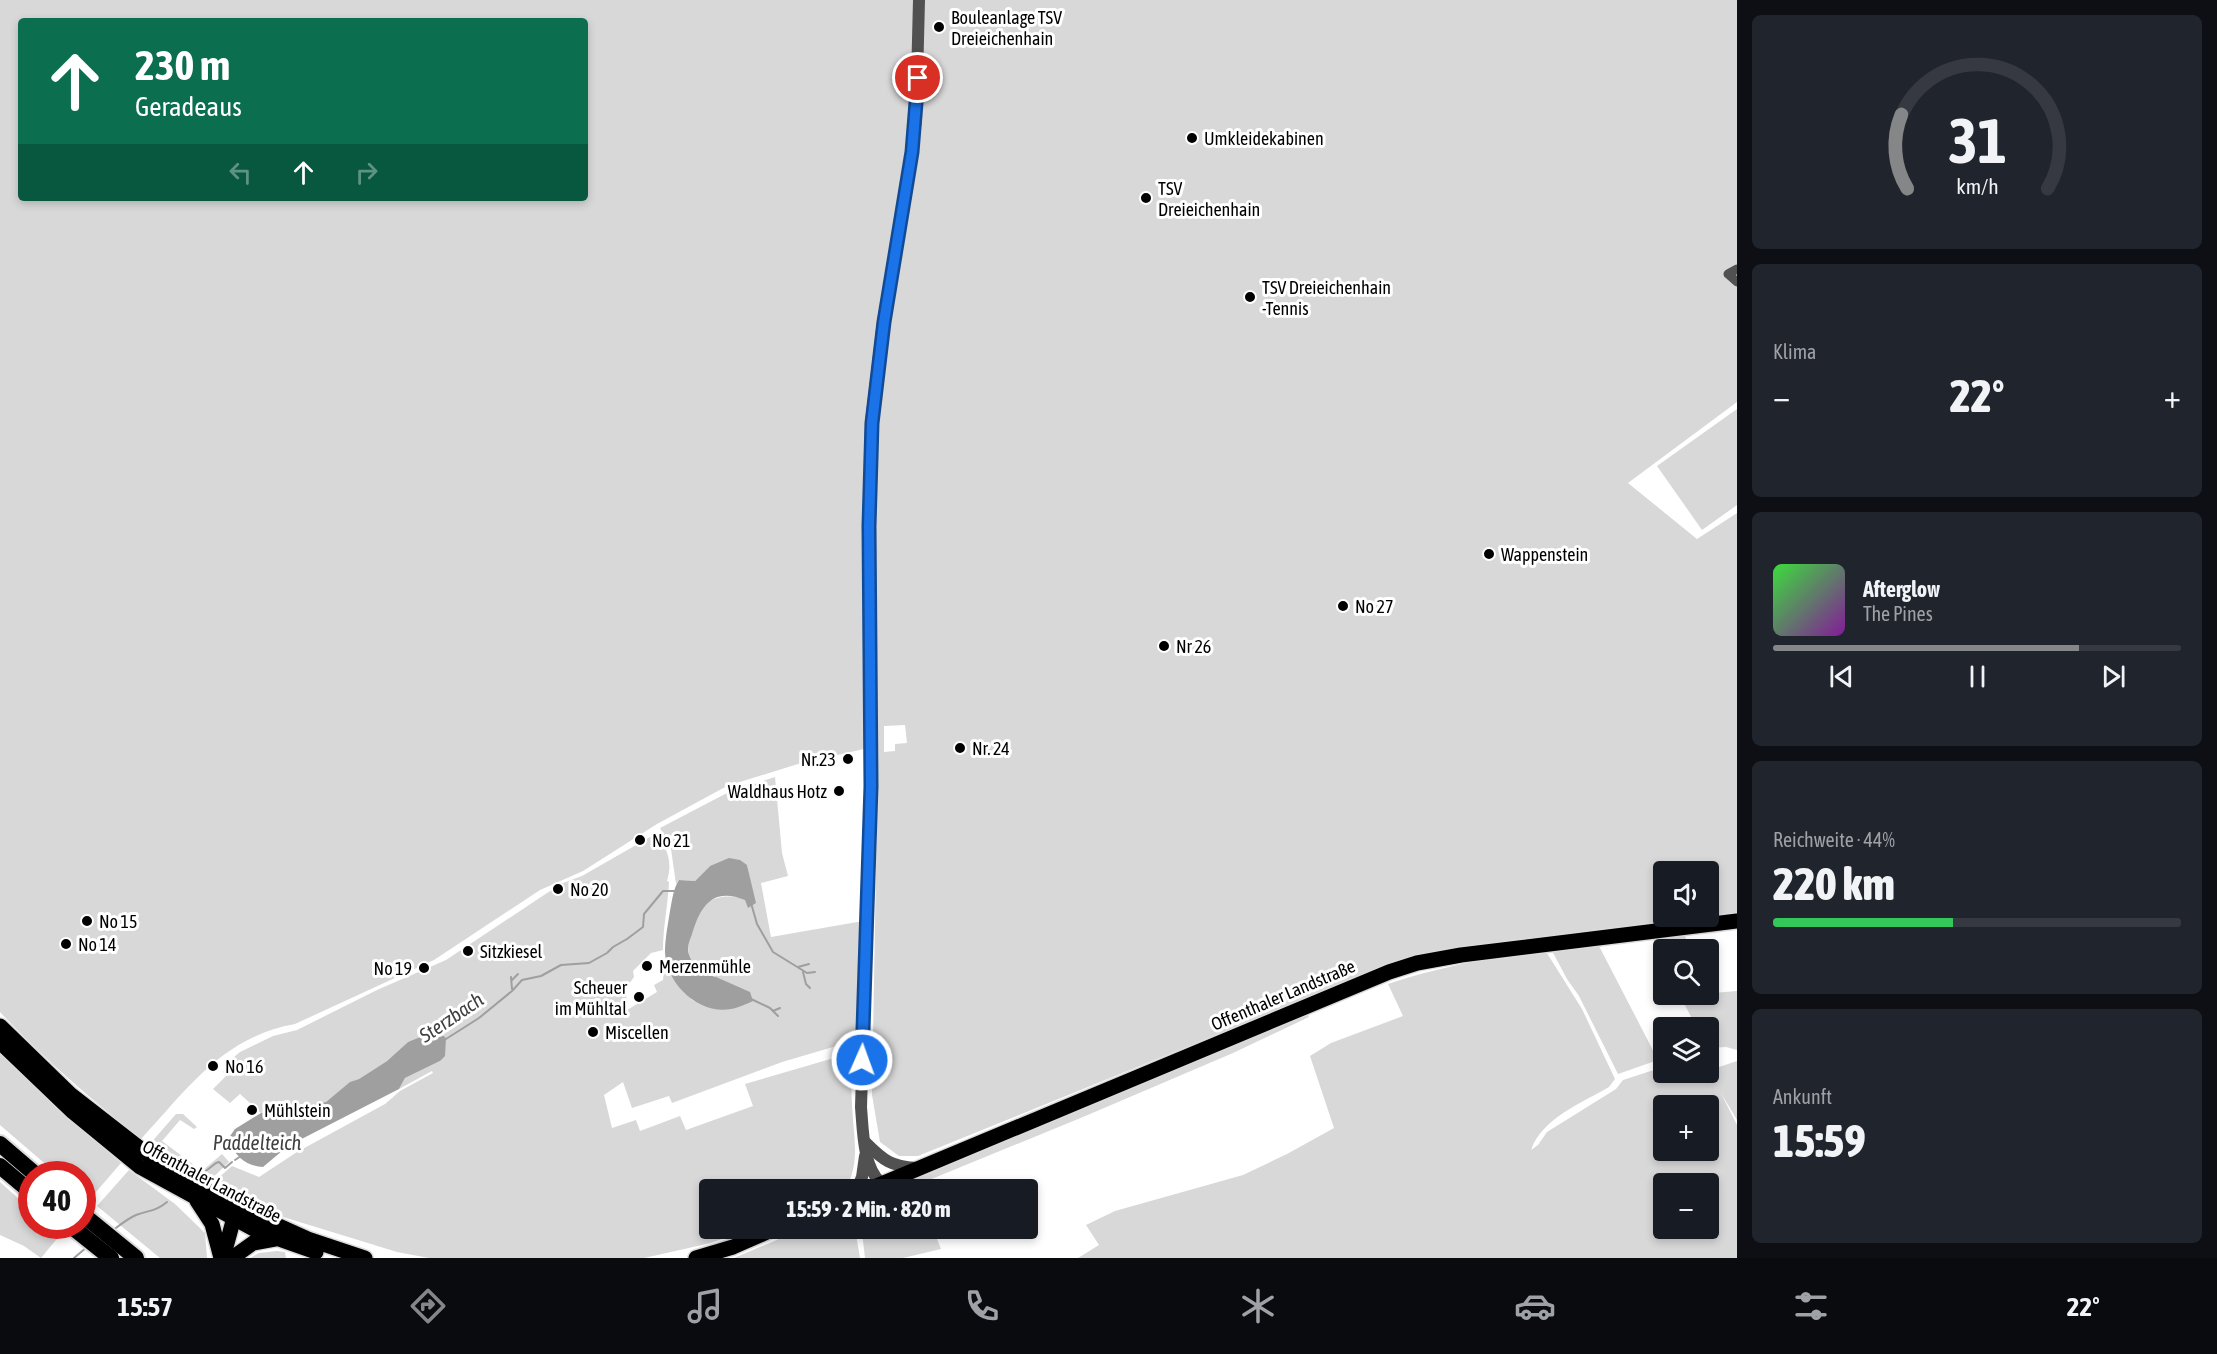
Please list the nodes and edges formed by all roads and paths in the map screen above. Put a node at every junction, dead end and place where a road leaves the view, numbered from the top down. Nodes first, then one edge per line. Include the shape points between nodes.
1 (919, 0) edge
2 (1737, 269) edge
3 (1737, 282) edge
4 (1737, 921) edge
5 (0, 1026) edge
6 (0, 1042) edge
7 (866, 1143) junction
8 (0, 1144) edge
9 (128, 1149) junction
10 (20, 1161) edge
11 (146, 1162) junction
12 (0, 1166) edge
13 (916, 1168) junction
14 (860, 1179) edge
15 (876, 1179) edge
16 (890, 1179) edge
17 (18, 1182) edge
18 (195, 1199) junction
19 (236, 1213) junction
20 (96, 1225) edge
21 (87, 1239) edge
22 (275, 1239) junction
23 (751, 1239) edge
24 (111, 1258) edge
25 (136, 1258) edge
26 (222, 1258) edge
27 (232, 1258) edge
28 (339, 1258) edge
29 (365, 1258) edge
30 (696, 1258) edge

1 - 7 street via 916,120 882,333 872,423 871,786 861,1107
2 - 3 street via 1728,274
4 - 13 main road, Offenthaler Landstraße via 1417,963
5 - 9 main road, Offenthaler Landstraße
6 - 9 main road, Offenthaler Landstraße via 73,1112
7 - 13 street via 884,1160
7 - 14 street
7 - 15 street via 879,1164
8 - 10 highway
9 - 11 main road, Offenthaler Landstraße
11 - 18 main road, Offenthaler Landstraße
11 - 19 main road, Offenthaler Landstraße
12 - 17 highway
13 - 16 main road, Offenthaler Landstraße
18 - 19 main road, Offenthaler Landstraße
18 - 26 main road via 212,1224
19 - 22 main road, Offenthaler Landstraße
19 - 26 main road
19 - 29 main road, Offenthaler Landstraße
20 - 25 highway
21 - 24 highway
22 - 27 main road via 253,1243
22 - 28 main road, Offenthaler Landstraße
23 - 30 main road

